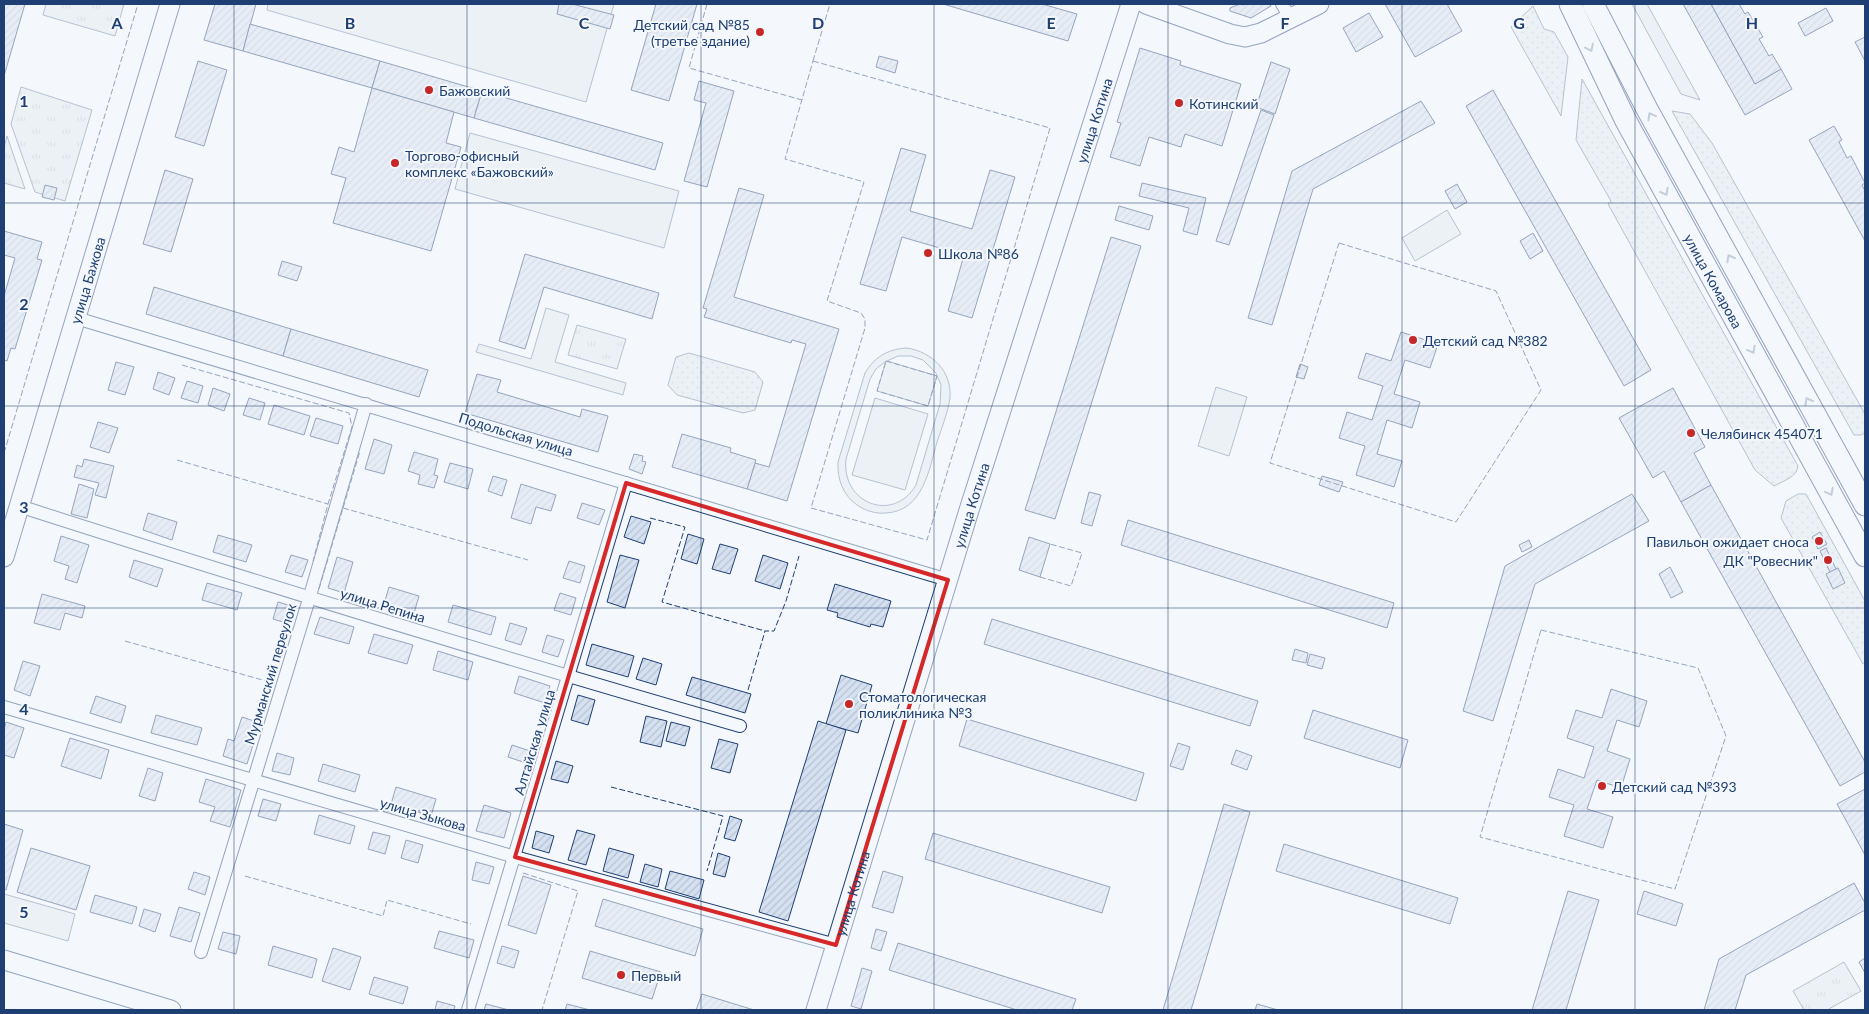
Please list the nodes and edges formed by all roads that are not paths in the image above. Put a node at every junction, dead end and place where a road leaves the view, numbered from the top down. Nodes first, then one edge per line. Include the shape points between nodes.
1 (170, 4) edge
2 (1132, 4) edge
3 (1146, 4) edge
4 (1319, 4) edge
5 (1570, 4) edge
6 (1593, 4) edge
7 (1287, 12) edge
8 (76, 318) junction
9 (366, 404) junction
10 (1840, 459) junction
11 (1819, 470) junction
12 (626, 483) junction
13 (1865, 505) edge
14 (19, 506) junction
15 (1865, 556) edge
16 (4, 558) edge
17 (948, 580) junction
18 (309, 599) junction
19 (569, 677) junction
20 (4, 707) edge
21 (740, 726) dead end
22 (254, 780) junction
23 (515, 857) junction
24 (836, 945) junction
25 (201, 952) dead end
26 (4, 960) edge
27 (171, 1010) edge
28 (468, 1010) edge
29 (816, 1010) edge

1 - 8 street, улица Бажова
2 - 17 street, улица Котина
3 - 7 street via 1245,37 1261,33
4 - 7 street
5 -> 11 main road, улица Комарова via 1626,121
10 -> 6 main road, улица Комарова via 1647,109
8 - 9 street, Подольская улица
8 - 14 street, улица Бажова
9 - 12 street, Подольская улица
9 - 18 street, Мурманский переулок
10 - 11 main road
10 - 13 main road, улица Комарова
11 -> 15 main road, улица Комарова
12 - 17 street, Подольская улица
12 - 19 street, Алтайская улица
14 - 16 street, улица Бажова
14 - 18 street, улица Репина
17 - 24 street, улица Котина
18 - 19 street, улица Репина
18 - 22 street, Мурманский переулок
19 - 21 street, улица Репина
19 - 23 street, Алтайская улица
20 - 22 street, улица Зыкова
22 - 23 street, улица Зыкова
22 - 25 street, Мурманский переулок
23 - 24 street, улица Зыкова
23 - 28 street, Алтайская улица
24 - 29 street, улица Котина
26 - 27 street

